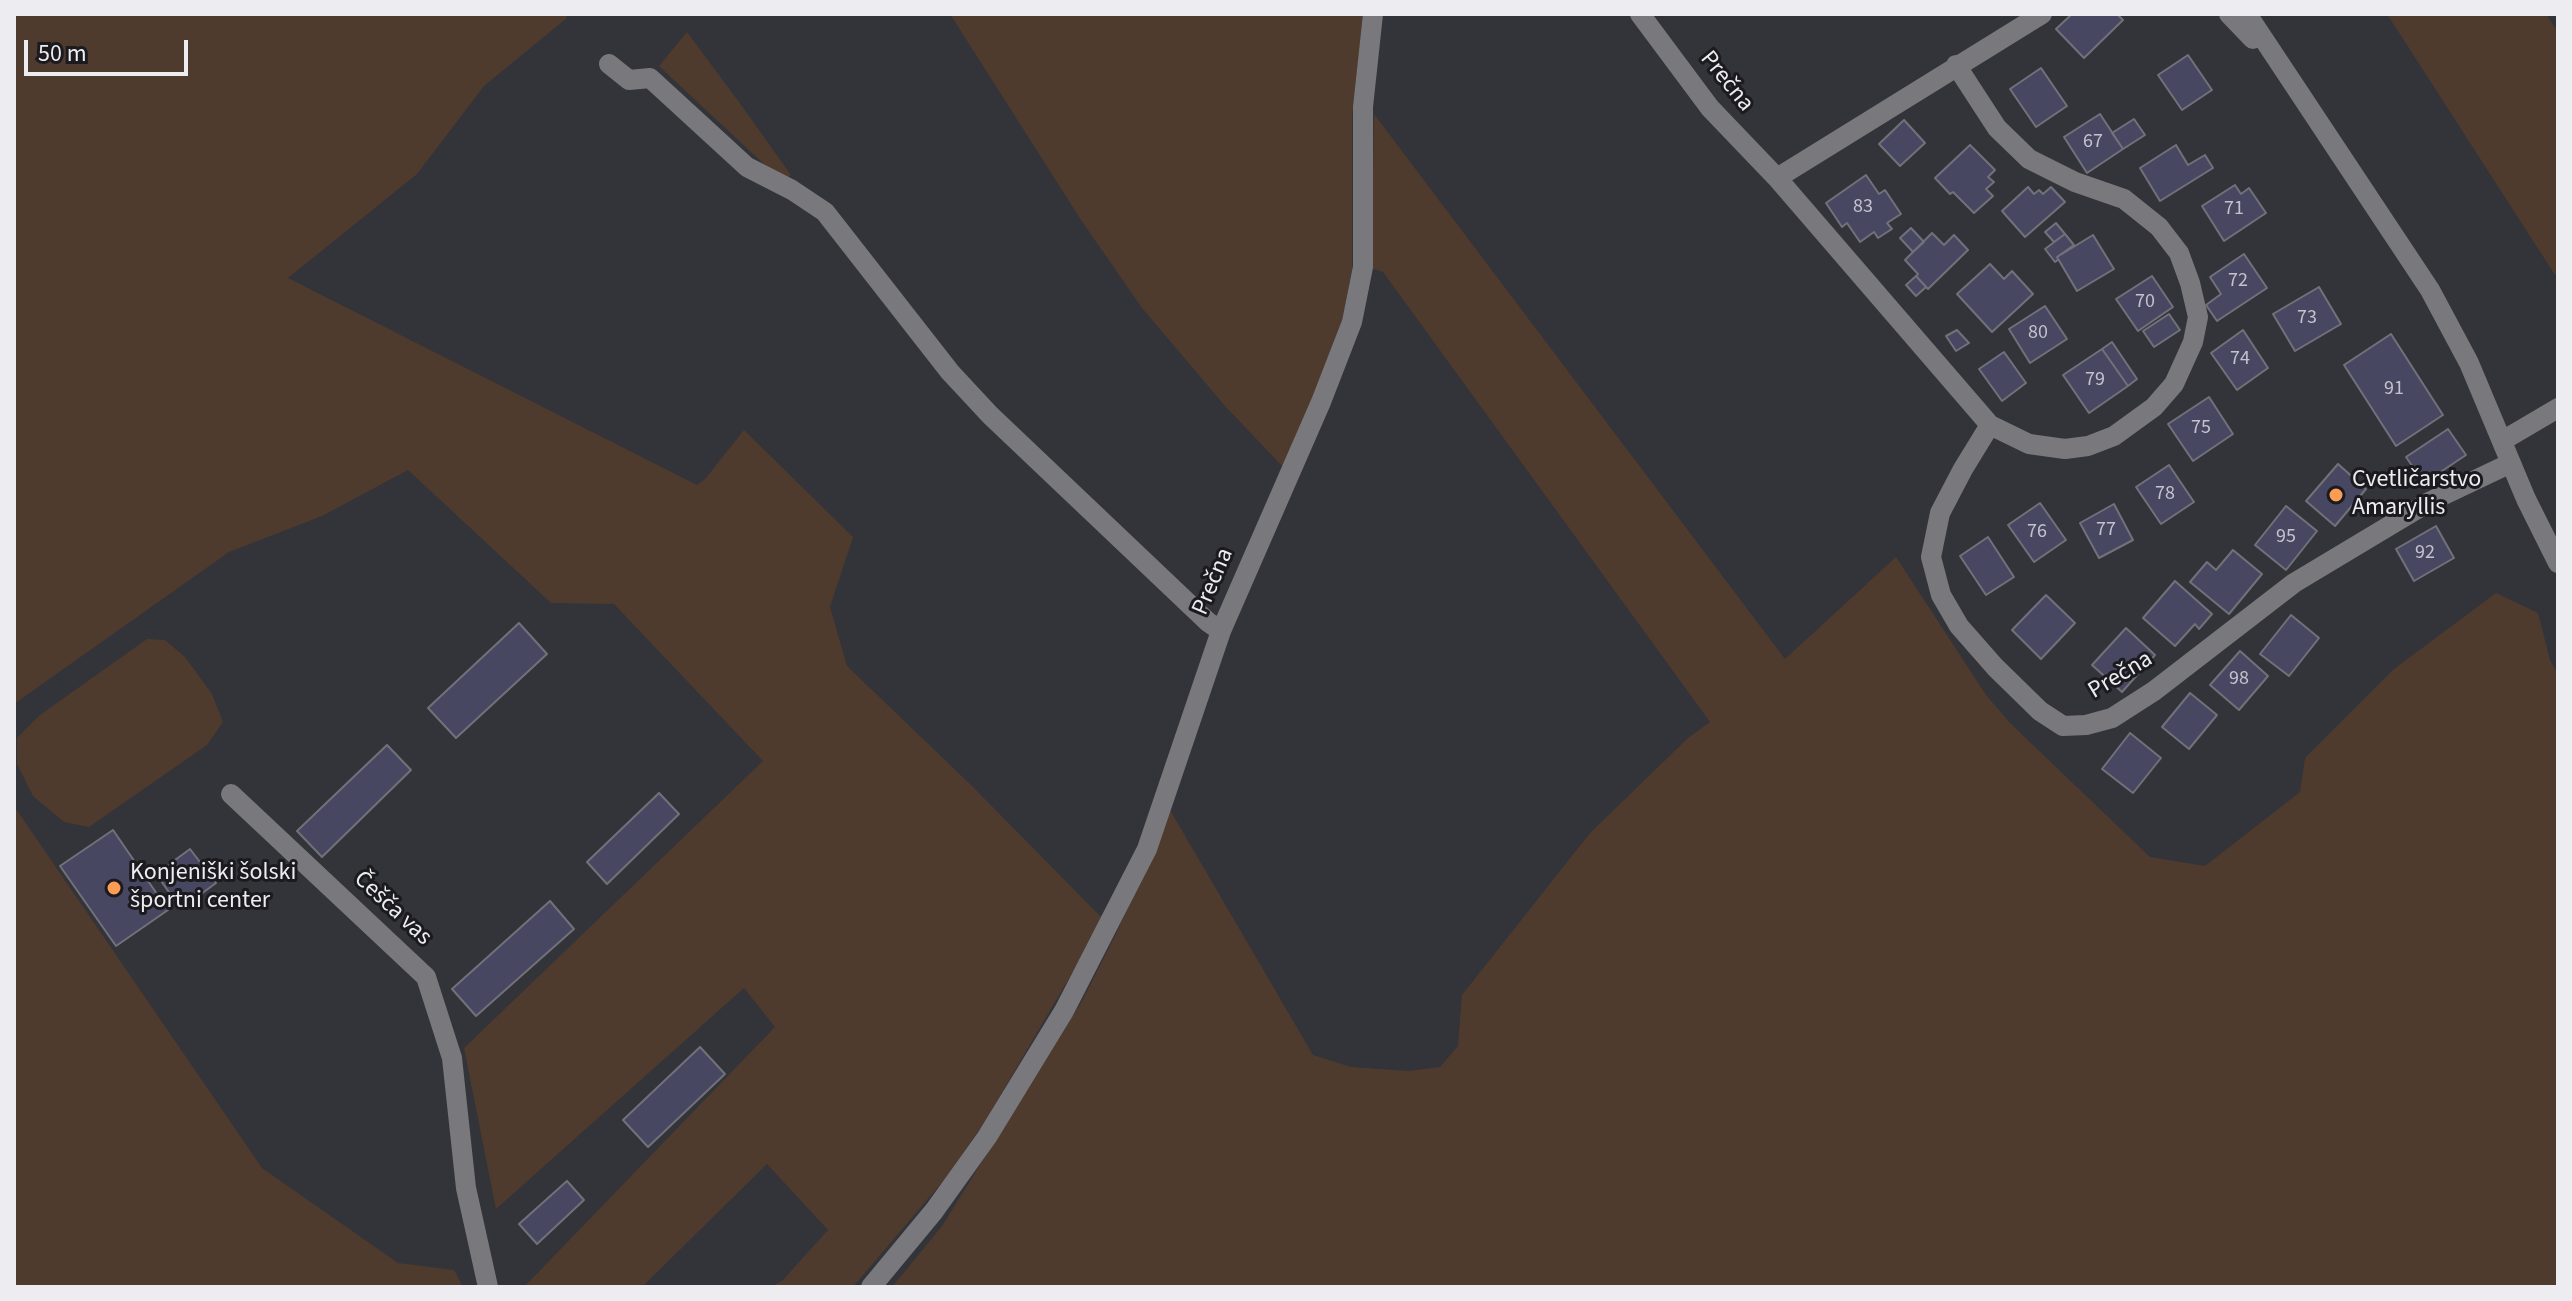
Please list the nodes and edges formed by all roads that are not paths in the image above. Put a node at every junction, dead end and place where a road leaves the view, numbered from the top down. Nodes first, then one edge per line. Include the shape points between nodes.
1 (1373, 14) edge
2 (1640, 14) edge
3 (2042, 14) edge
4 (2229, 14) edge
5 (2247, 14) edge
6 (2273, 53) junction
7 (609, 64) dead end
8 (1956, 65) junction
9 (1777, 178) junction
10 (2558, 408) edge
11 (1990, 425) junction
12 (2502, 441) junction
13 (2511, 463) junction
14 (2558, 563) edge
15 (1221, 631) junction
16 (231, 794) dead end
17 (488, 1287) edge
18 (871, 1287) edge

1 - 15 street, Prečna via 1363,107 1363,267 1352,322
2 - 9 street, Prečna via 1710,108
3 - 8 street
4 - 6 street
5 - 6 street
6 - 12 street via 2430,290
7 - 15 street via 629,80 650,78 747,167 825,212 990,415
8 - 9 street
8 - 11 street, Prečna via 1997,128 2029,159 2124,199 2159,227 2179,253 2198,317 2174,384 2154,407 2114,436 2065,449 2029,444
9 - 11 street, Prečna
10 - 12 street
11 - 13 street, Prečna via 1940,513 1931,557 1941,595 1959,626 2040,711 2063,726 2112,718 2294,583 2429,502
12 - 13 street
13 - 14 street
15 - 18 street, Prečna via 1147,849 1064,1011 987,1137
16 - 17 street, Češča vas via 426,977 452,1058 466,1188

